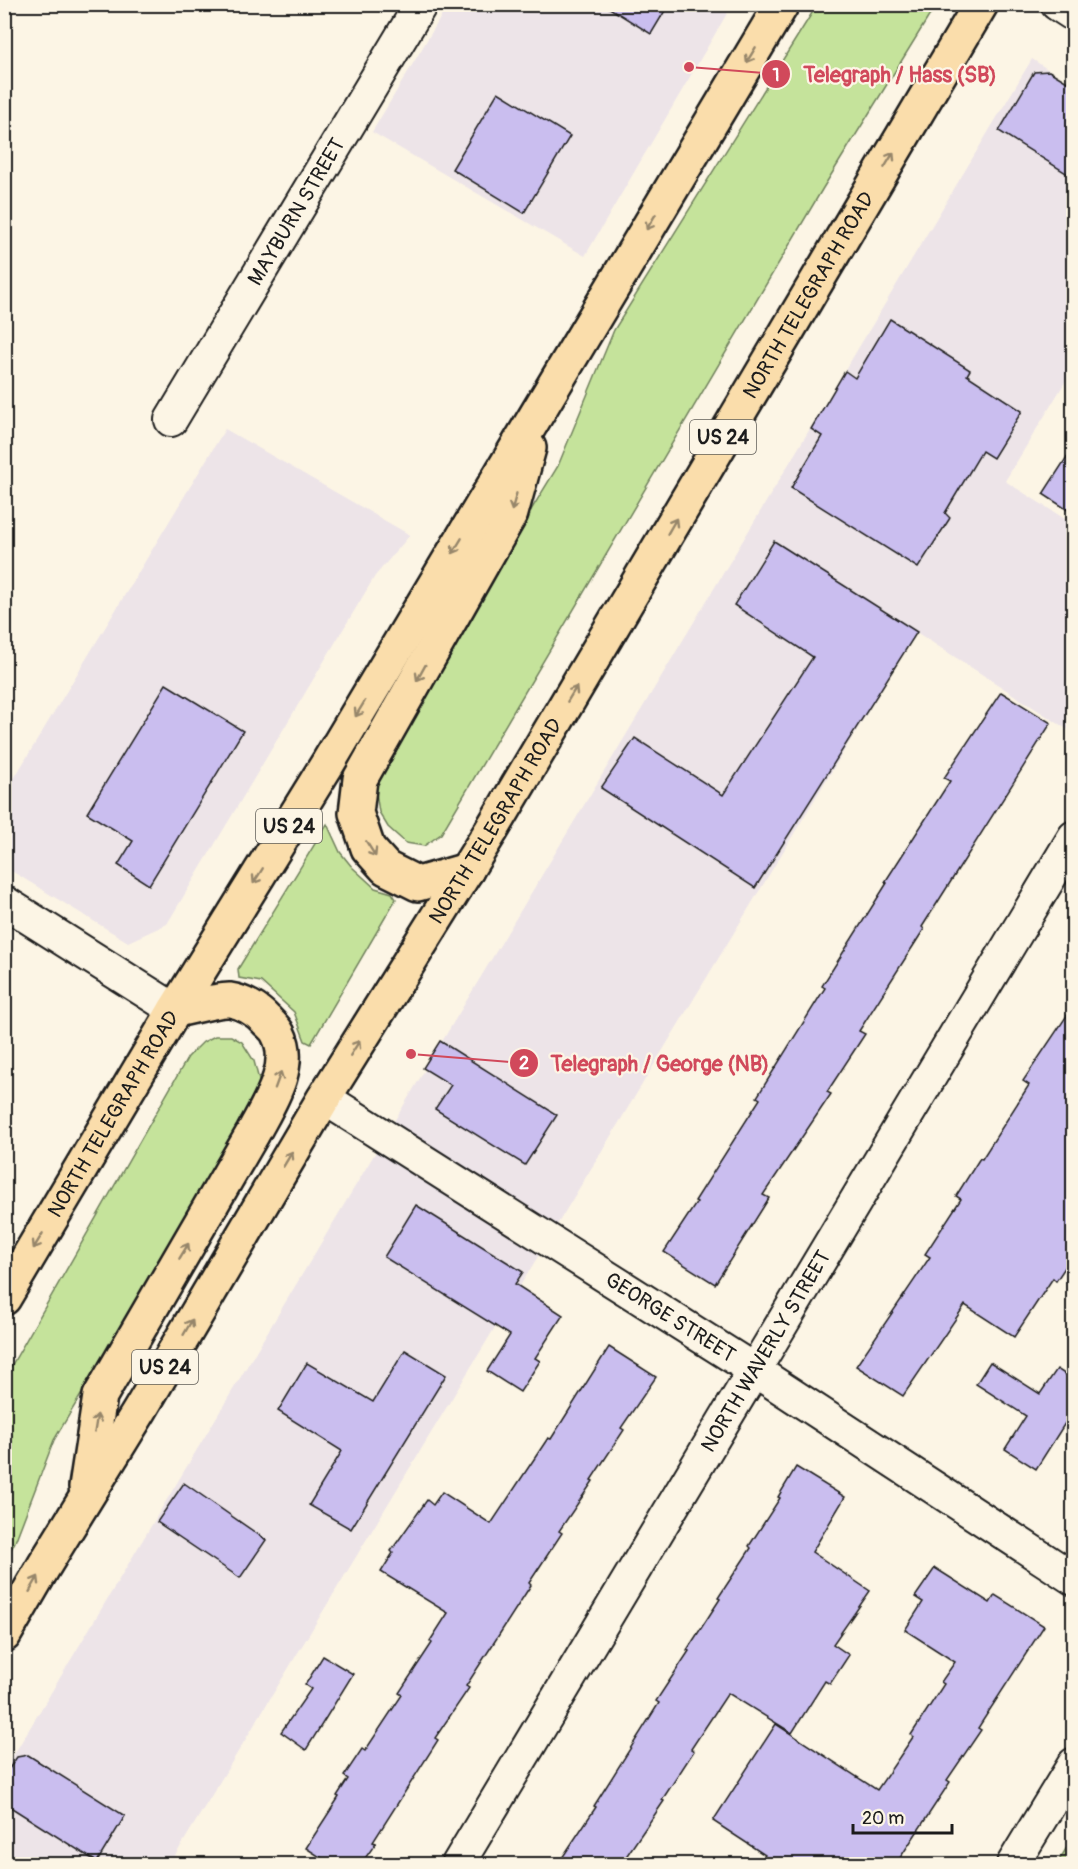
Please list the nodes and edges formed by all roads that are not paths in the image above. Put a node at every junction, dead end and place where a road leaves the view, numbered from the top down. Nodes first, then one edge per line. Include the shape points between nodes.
1 (421, 4) edge
2 (782, 4) edge
3 (981, 4) edge
4 (1056, 4) edge
5 (1074, 15) edge
6 (541, 405) junction
7 (171, 420) dead end
8 (1074, 837) edge
9 (467, 870) junction
10 (4, 902) edge
11 (175, 1010) junction
12 (324, 1098) junction
13 (4, 1298) edge
14 (754, 1370) junction
15 (84, 1502) junction
16 (1074, 1579) edge
17 (4, 1635) edge
18 (1074, 1764) edge
19 (458, 1864) edge
20 (1013, 1864) edge

1 - 7 street, MAYBURN STREET
2 -> 6 main road, NORTH TELEGRAPH ROAD / US 24
9 -> 3 main road, NORTH TELEGRAPH ROAD / US 24
4 - 5 street
6 -> 9 main road via 511,513 360,779 356,813 368,848 386,868 418,884
6 -> 11 main road, NORTH TELEGRAPH ROAD / US 24 via 334,753
8 - 14 street, NORTH WAVERLY STREET
12 -> 9 main road, NORTH TELEGRAPH ROAD / US 24
10 - 11 street
11 -> 13 main road, NORTH TELEGRAPH ROAD / US 24
15 -> 11 main road via 100,1396 253,1133 282,1071 278,1033 261,1014 229,1000
12 - 14 street, GEORGE STREET
15 -> 12 main road, NORTH TELEGRAPH ROAD / US 24
14 - 16 street, GEORGE STREET
14 - 19 street, NORTH WAVERLY STREET
17 -> 15 main road, NORTH TELEGRAPH ROAD / US 24
18 - 20 street

